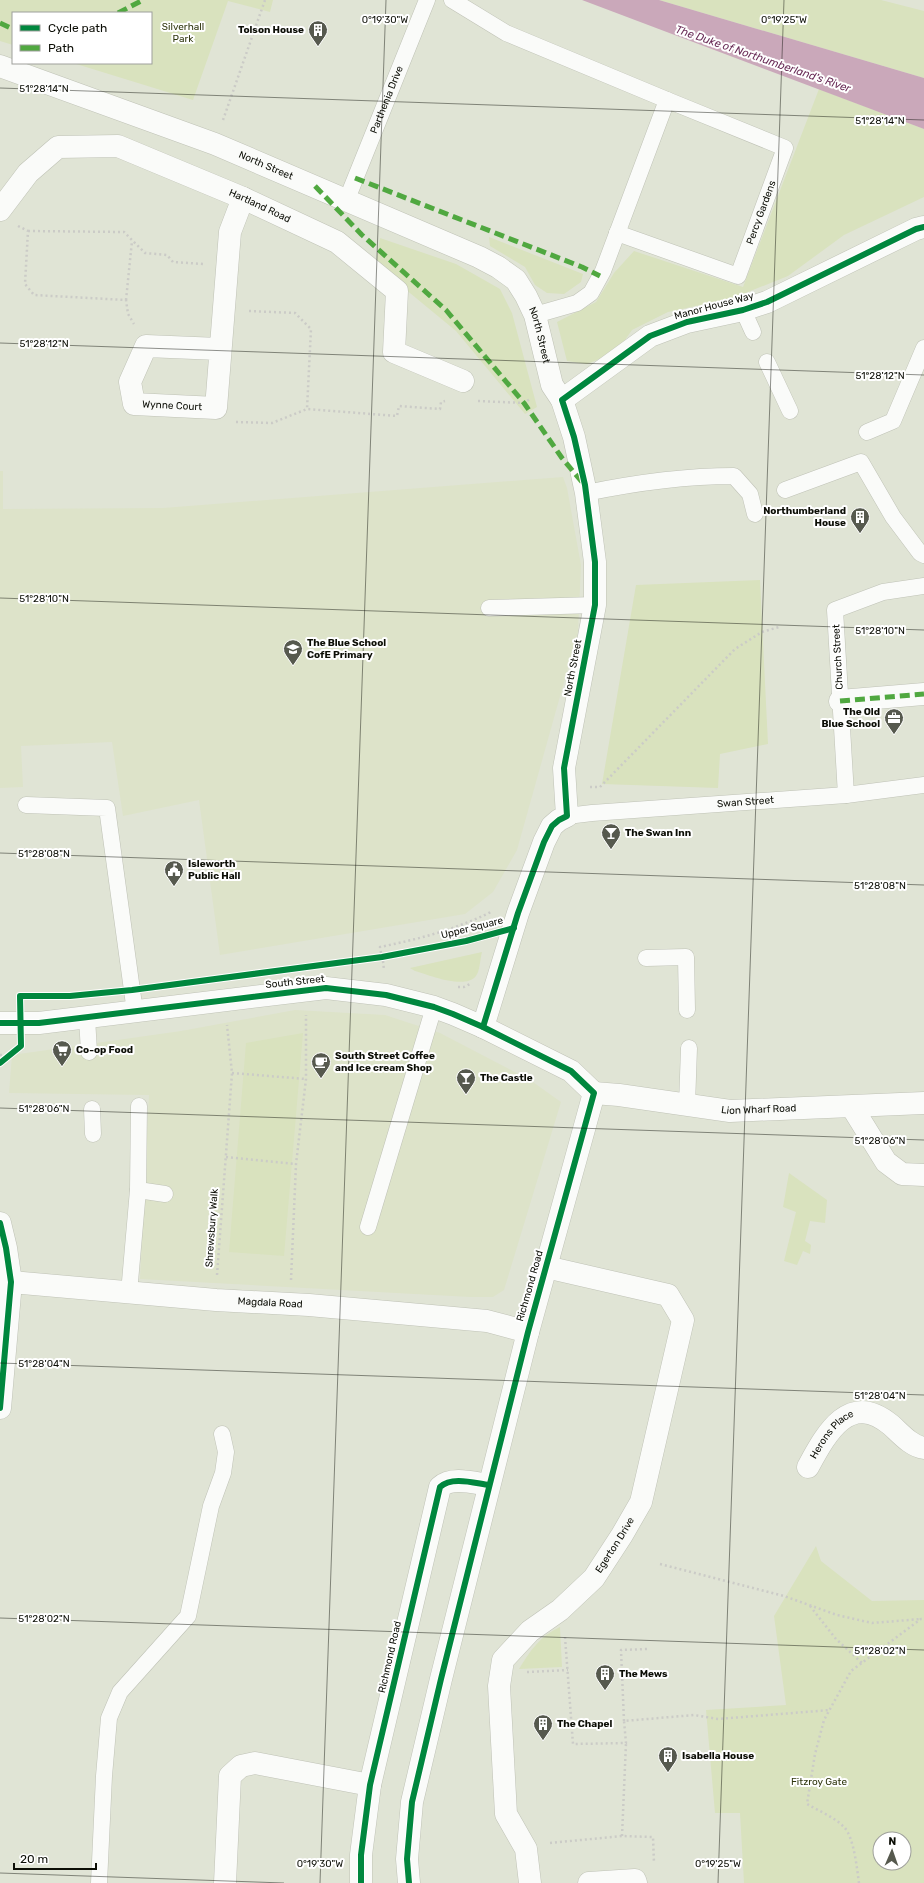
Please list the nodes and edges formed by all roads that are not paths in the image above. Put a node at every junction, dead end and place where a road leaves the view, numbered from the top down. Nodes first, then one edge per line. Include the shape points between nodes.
1 (427, 0) edge
2 (452, 0) edge
3 (0, 66) edge
4 (668, 100) junction
5 (243, 198) junction
6 (347, 199) junction
7 (7, 217) edge
8 (924, 227) edge
9 (617, 233) junction
10 (743, 310) junction
11 (535, 315) junction
12 (753, 332) dead end
13 (924, 348) edge
14 (219, 349) junction
15 (767, 362) dead end
16 (463, 390) road end
17 (557, 392) junction
18 (790, 411) dead end
19 (867, 432) dead end
20 (785, 490) dead end
21 (586, 493) junction
22 (755, 514) dead end
23 (924, 555) edge
24 (924, 586) edge
25 (595, 605) junction
26 (489, 608) dead end
27 (924, 694) edge
28 (840, 701) junction
29 (924, 786) edge
30 (846, 795) junction
31 (26, 805) dead end
32 (567, 816) junction
33 (646, 958) dead end
34 (434, 1007) junction
35 (687, 1010) dead end
36 (135, 1012) junction
37 (87, 1018) junction
38 (484, 1027) junction
39 (14, 1029) edge
40 (689, 1048) dead end
41 (89, 1052) dead end
42 (594, 1093) junction
43 (924, 1103) edge
44 (687, 1105) junction
45 (139, 1106) dead end
46 (852, 1107) junction
47 (92, 1109) dead end
48 (93, 1134) dead end
49 (924, 1175) edge
50 (138, 1190) junction
51 (165, 1194) dead end
52 (0, 1223) edge
53 (368, 1227) dead end
54 (546, 1267) junction
55 (11, 1282) junction
56 (129, 1293) junction
57 (528, 1332) junction
58 (0, 1408) edge
59 (222, 1434) dead end
60 (924, 1448) edge
61 (808, 1467) dead end
62 (489, 1485) junction
63 (370, 1785) junction
64 (99, 1883) edge
65 (225, 1883) edge
66 (361, 1883) edge
67 (409, 1883) edge
68 (530, 1883) edge
69 (589, 1883) edge
70 (636, 1883) edge

1 - 6 lane, Parthenia Drive
2 - 4 lane, Percy Gardens via 506,33
3 - 6 street, North Street via 215,144
4 - 9 lane
4 - 9 lane, Percy Gardens via 785,148 738,276
5 - 7 street, Hartland Road via 118,146 58,147 28,173
5 - 14 street, Wynne Court via 230,232
5 - 16 street, Hartland Road via 337,242 397,290 394,352
6 - 11 street, North Street via 498,266 516,280
8 - 10 street, Manor House Way via 767,302
9 - 11 lane via 603,271 590,293 577,303
10 - 12 lane
10 - 17 street, Manor House Way via 687,322 650,336
11 - 17 street, North Street
13 - 19 lane via 893,421
14 - 14 street, Wynne Court via 146,346 130,382 134,404 216,408
15 - 18 lane
17 - 21 street, North Street via 574,437
20 - 23 lane via 861,462 893,517
21 - 22 lane via 621,486 708,476 734,476 750,494
21 - 25 street, North Street via 595,562
24 - 28 lane, Church Street via 883,592 835,610
25 - 26 lane
25 - 32 street, North Street via 564,768
27 - 28 street
28 - 30 lane, Church Street
29 - 30 lane, Swan Street
30 - 32 lane, Swan Street
31 - 36 lane via 107,808
32 - 38 street, Upper Square via 552,826 548,834 516,920
33 - 35 lane via 686,957
34 - 36 street, South Street via 369,992 326,988
34 - 38 street, South Street
34 - 53 lane
36 - 37 street, South Street
37 - 39 street, South Street
37 - 41 lane
38 - 42 street, South Street via 571,1071
40 - 44 lane
42 - 44 street, Lion Wharf Road
42 - 54 street, Richmond Road
43 - 46 street, Lion Wharf Road
44 - 46 street, Lion Wharf Road via 730,1111
45 - 50 lane
46 - 49 street via 886,1162 902,1174
47 - 48 lane
50 - 51 lane
50 - 56 lane
52 - 55 street
54 - 57 street, Richmond Road
54 - 68 street, Egerton Drive via 668,1296 683,1320 641,1502 594,1578 563,1607 530,1631 503,1660 499,1686 506,1814 526,1849
55 - 56 street, Magdala Road
55 - 58 street
56 - 57 street, Magdala Road via 487,1321
57 - 62 street, Richmond Road
59 - 64 lane via 226,1452 223,1473 211,1506 188,1616 120,1692 109,1718
60 - 61 street, Herons Place via 909,1442 876,1415 859,1411 837,1422
62 - 63 street, Richmond Road via 455,1481 440,1487
62 - 67 street, Richmond Road via 412,1802 407,1859
63 - 65 street via 254,1763 241,1766 230,1776
63 - 66 street, Richmond Road via 361,1855
69 - 70 street via 635,1880

